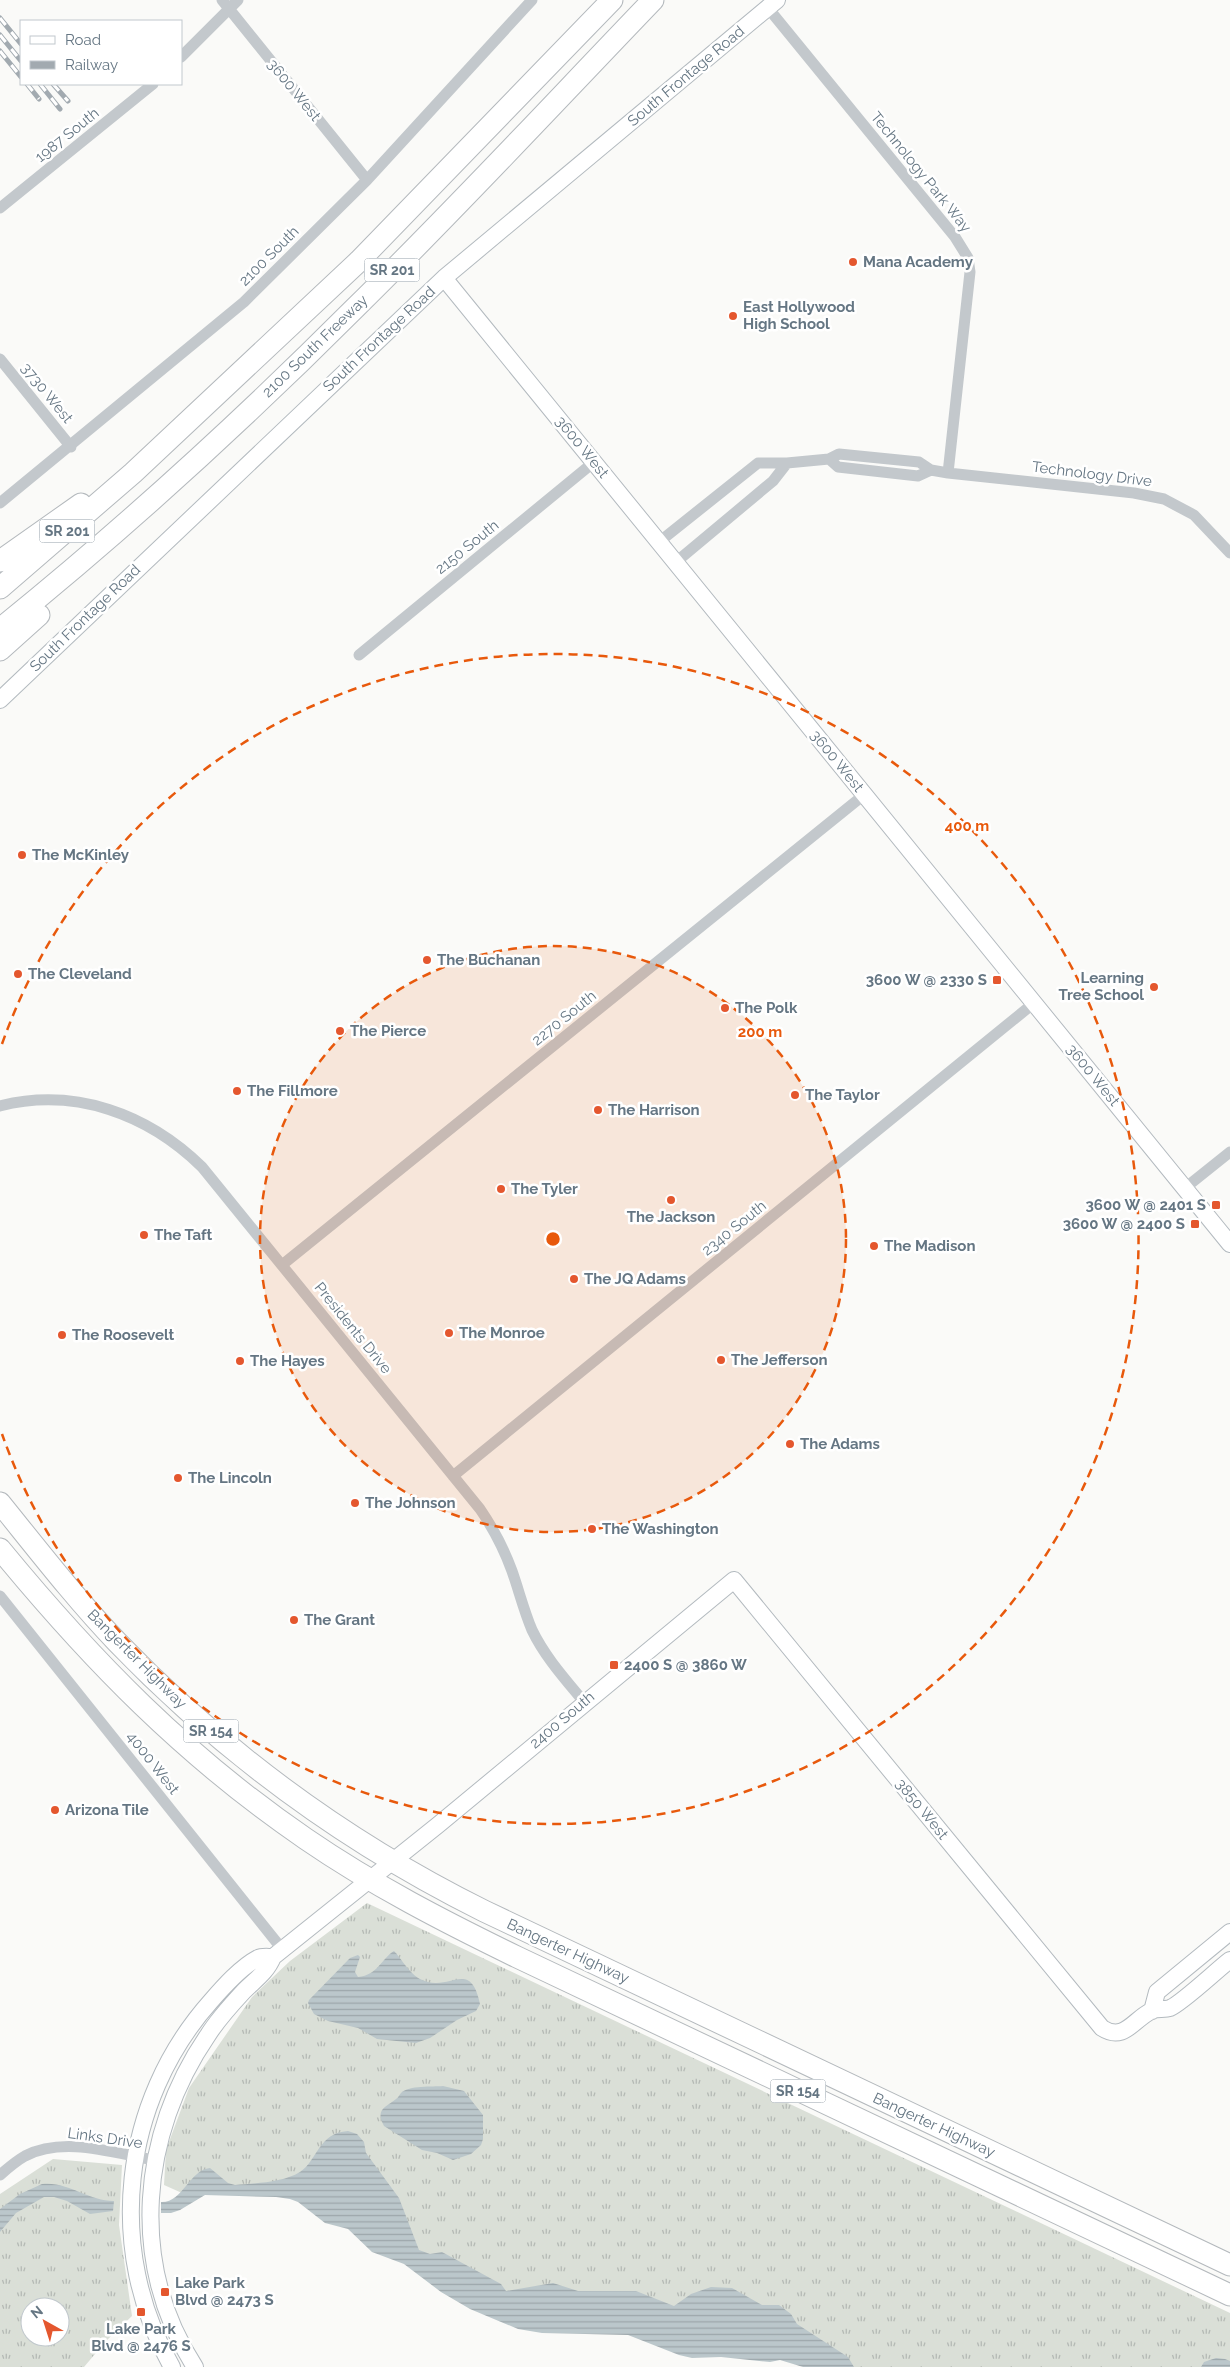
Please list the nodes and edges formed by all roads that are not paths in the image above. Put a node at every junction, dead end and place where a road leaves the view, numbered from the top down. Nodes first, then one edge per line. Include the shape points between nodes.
1 (222, 0) edge
2 (238, 0) edge
3 (532, 0) edge
4 (611, 0) edge
5 (653, 0) edge
6 (773, 4) edge
7 (230, 9) junction
8 (182, 56) edge
9 (151, 85) edge
10 (367, 180) junction
11 (0, 208) edge
12 (444, 278) junction
13 (0, 359) edge
14 (71, 446) junction
15 (594, 462) junction
16 (786, 463) junction
17 (133, 473) junction
18 (948, 473) junction
19 (0, 504) edge
20 (119, 529) junction
21 (659, 542) junction
22 (1230, 553) edge
23 (0, 561) edge
24 (676, 562) junction
25 (0, 588) edge
26 (0, 629) edge
27 (0, 650) edge
28 (359, 655) dead end
29 (0, 700) edge
30 (865, 794) junction
31 (1034, 1003) junction
32 (0, 1106) edge
33 (1230, 1152) edge
34 (1185, 1188) junction
35 (1230, 1244) edge
36 (282, 1265) junction
37 (453, 1476) junction
38 (0, 1503) edge
39 (0, 1549) edge
40 (734, 1580) joint
41 (0, 1596) edge
42 (584, 1702) junction
43 (391, 1861) junction
44 (369, 1879) junction
45 (1230, 1932) edge
46 (278, 1953) junction
47 (1230, 1960) edge
48 (1152, 2010) junction
49 (134, 2157) junction
50 (154, 2160) junction
51 (0, 2175) edge
52 (1230, 2265) edge
53 (1230, 2294) edge
54 (172, 2367) edge
55 (195, 2367) edge

1 - 7 street, 3600 West
2 - 7 street
3 - 10 street, 2100 South
4 - 17 highway, 2100 South Freeway / SR 201 via 359,261
5 - 20 highway, 2100 South Freeway / SR 201 via 356,308
6 - 12 street, South Frontage Road
6 - 18 street, Technology Park Way via 968,258 967,306
7 - 8 street
7 - 10 street, 3600 West
9 - 11 street, 1987 South
10 - 14 street, 2100 South via 244,302
12 - 15 street, 3600 West
12 - 29 street, South Frontage Road
13 - 14 street, 3730 West
14 - 19 street, 2100 South
15 - 21 street, 3600 West
15 - 28 street, 2150 South
16 - 18 street, Technology Drive via 829,459 838,467 918,476 931,470
16 - 21 street, Technology Drive via 758,463
16 - 24 street via 773,481
17 - 23 highway via 72,508
17 - 25 highway, 2100 South Freeway / SR 201
18 - 22 street, Technology Drive via 1164,499 1194,515
20 - 26 highway, 2100 South Freeway / SR 201
20 - 27 highway via 44,611
21 - 24 street, 3600 West
24 - 30 street, 3600 West
30 - 31 street, 3600 West
30 - 36 street, 2270 South
31 - 34 street, 3600 West
31 - 37 street, 2340 South
32 - 36 street, Presidents Drive via 29,1100 61,1100 90,1103 139,1120 184,1148
33 - 34 street
34 - 35 street, 3600 West
36 - 37 street, Presidents Drive
37 - 42 street, Presidents Drive via 490,1525 540,1643
38 - 43 highway, Bangerter Highway / SR 154 via 88,1610 180,1704 275,1783
39 - 44 highway, Bangerter Highway / SR 154 via 108,1673 173,1736 277,1819
40 - 42 street, 2400 South
40 - 48 street, 3850 West via 1094,2020 1113,2033 1129,2029
41 - 46 street, 4000 West
42 - 43 street, 2400 South
43 - 44 street, 2400 South
43 - 52 highway, Bangerter Highway / SR 154 via 484,1911
44 - 46 street, 2400 South
44 - 53 highway, Bangerter Highway / SR 154 via 437,1918
45 - 48 street via 1157,1992
46 - 49 street via 260,1957 239,1973 210,2002 182,2038 151,2099
46 - 50 street via 269,1968 221,2017 187,2067 170,2102
47 - 48 street via 1171,2008
49 - 50 street, Links Drive
49 - 51 street, Links Drive via 58,2146 25,2156
49 - 54 street via 130,2208 134,2261 146,2309
50 - 55 street via 150,2210 154,2261 168,2314

